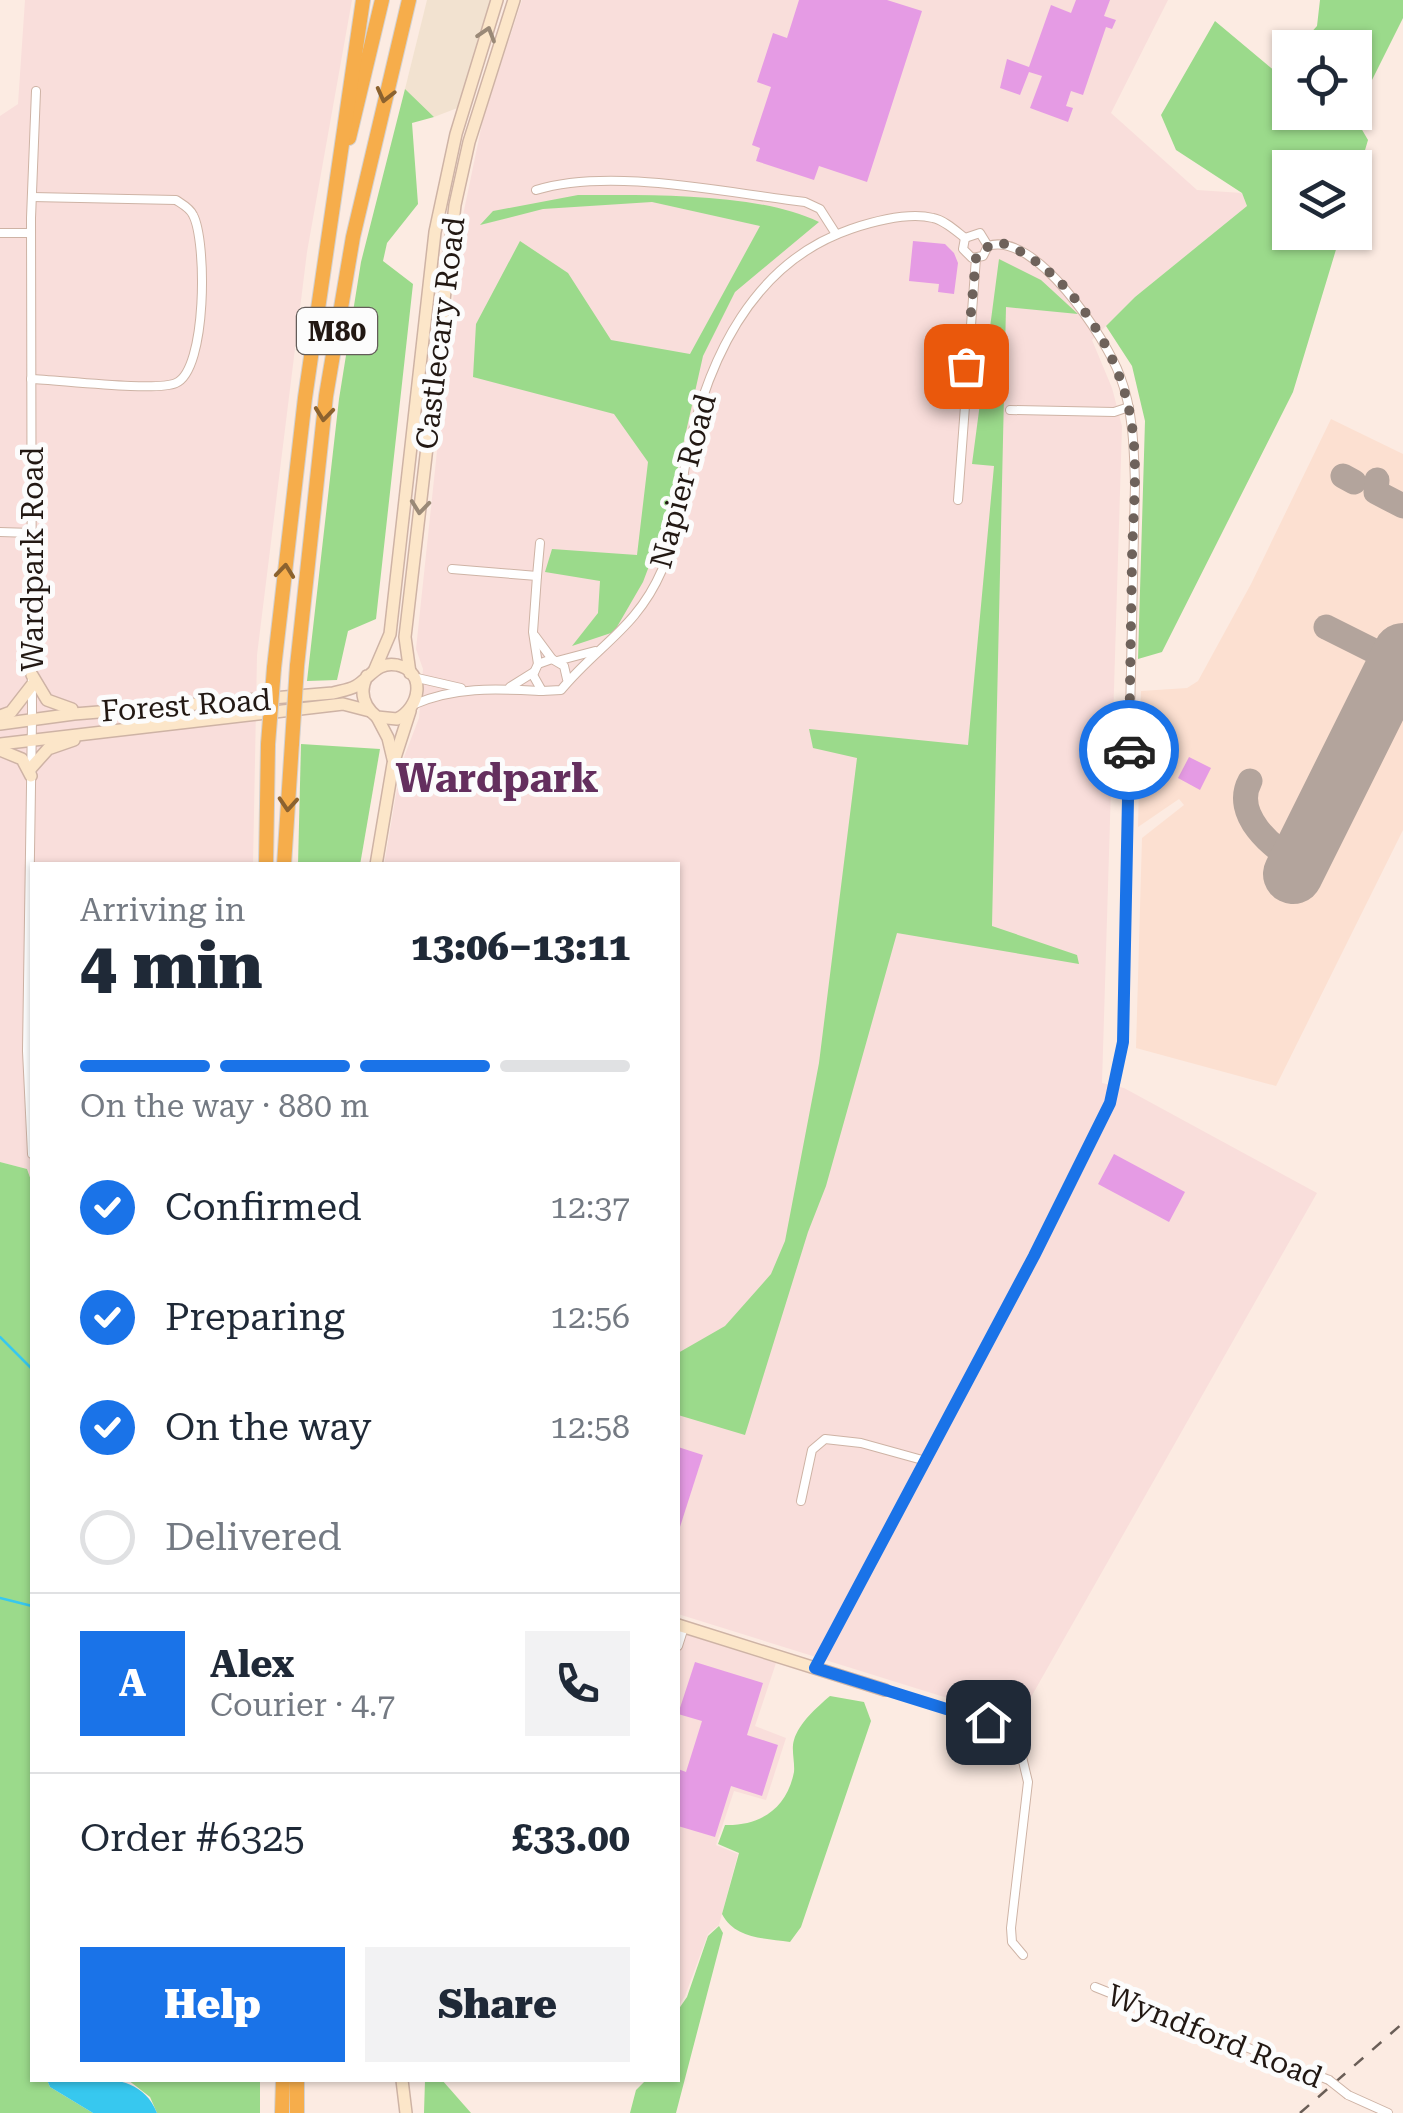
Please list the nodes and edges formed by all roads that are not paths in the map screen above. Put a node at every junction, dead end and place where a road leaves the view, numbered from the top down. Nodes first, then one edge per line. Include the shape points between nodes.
1 (363, 0) edge
2 (382, 0) edge
3 (409, 0) edge
4 (497, 0) edge
5 (514, 0) edge
6 (36, 91) dead end
7 (536, 190) dead end
8 (32, 197) junction
9 (0, 233) edge
10 (31, 233) junction
11 (836, 234) junction
12 (965, 238) junction
13 (988, 246) junction
14 (324, 251) junction
15 (976, 258) junction
16 (31, 379) junction
17 (1129, 408) junction
18 (1010, 410) dead end
19 (958, 500) dead end
20 (0, 532) edge
21 (32, 533) junction
22 (540, 543) dead end
23 (452, 569) dead end
24 (537, 576) junction
25 (533, 632) junction
26 (608, 644) junction
27 (555, 660) junction
28 (536, 668) junction
29 (371, 673) junction
30 (412, 675) junction
31 (567, 679) junction
32 (32, 680) junction
33 (506, 688) junction
34 (471, 690) junction
35 (542, 691) junction
36 (412, 708) junction
37 (108, 712) junction
38 (373, 714) junction
39 (0, 716) edge
40 (32, 720) junction
41 (0, 725) edge
42 (107, 730) junction
43 (60, 736) junction
44 (32, 739) junction
45 (0, 747) edge
46 (394, 764) junction
47 (31, 772) junction
48 (266, 862) edge
49 (284, 862) edge
50 (377, 862) edge
51 (30, 1112) edge
52 (926, 1461) junction
53 (801, 1500) dead end
54 (681, 1626) edge
55 (815, 1668) junction
56 (884, 1690) joint
57 (1023, 1955) dead end
58 (1095, 1988) dead end
59 (282, 2082) edge
60 (296, 2082) edge
61 (402, 2082) edge
62 (282, 2113) edge
63 (296, 2113) edge
64 (406, 2113) edge
65 (1388, 2113) edge

1 - 14 highway, M80
2 - 14 highway, M80
3 -> 49 highway, M80, bridge via 352,237 326,396 296,666
29 -> 4 main road, Castlecary Road via 392,622 435,232 456,134
5 -> 30 main road, Castlecary Road via 455,205 406,636
6 - 8 street, Wardpark Road
7 - 11 street via 605,180 805,202 820,209
8 - 10 street, Wardpark Road
8 - 16 street via 176,200 192,212 200,280 199,342 191,370 177,383 139,387
9 - 10 street
10 - 16 street, Wardpark Road
11 - 12 street, Napier Road via 894,218 932,218
11 - 26 street, Napier Road via 773,274 744,308 704,397 665,565 632,622
12 - 13 street, Napier Road via 980,233
12 - 15 street via 965,253
13 - 15 street
13 - 17 street, Napier Road via 1015,248 1066,290 1106,348
48 -> 14 highway, M80, bridge via 274,668
15 - 19 street
16 - 21 street, Wardpark Road
17 - 18 street
17 - 52 street, Napier Road via 1135,484 1123,1042 1110,1103
20 - 21 street
21 - 32 street, Wardpark Road
22 - 24 street
23 - 24 street
24 - 25 street
25 - 27 street
25 - 28 street
26 - 27 street, Napier Road
26 - 31 street, Napier Road
27 - 28 street
27 - 31 street
28 - 33 street
28 - 35 street via 535,684
29 - 30 main road via 391,664
29 - 37 main road, Forest Road via 353,688 333,692
29 - 38 main road via 363,695
30 - 34 street
30 - 36 main road via 418,692
31 - 35 street via 558,692
32 - 37 main road via 62,708
32 - 39 main road via 12,712
32 - 40 street, Wardpark Road
33 - 34 street
33 - 35 street
34 - 36 street via 438,694
36 - 38 main road via 398,719
36 - 46 main road
37 - 40 main road, Forest Road
38 - 42 main road, Forest Road via 343,704
38 - 46 main road
40 - 41 main road, Forest Road
40 - 43 main road
40 - 44 street, Wardpark Road
41 - 44 main road
42 - 43 main road, Forest Road
42 - 47 main road via 48,748
43 - 44 main road, Forest Road
44 - 45 main road, Forest Road
44 - 47 street, Wardpark Road
45 - 47 main road
46 - 50 main road
47 - 51 street, Wardpark Road
52 - 53 street via 825,1438 812,1450
52 - 55 street, Napier Road
54 - 55 main road
55 - 56 main road
56 - 57 street via 988,1722 1022,1756 1028,1782 1011,1928
58 - 65 street, Wyndford Road, bridge via 1329,2080
59 - 62 highway
60 - 63 highway
61 - 64 main road

